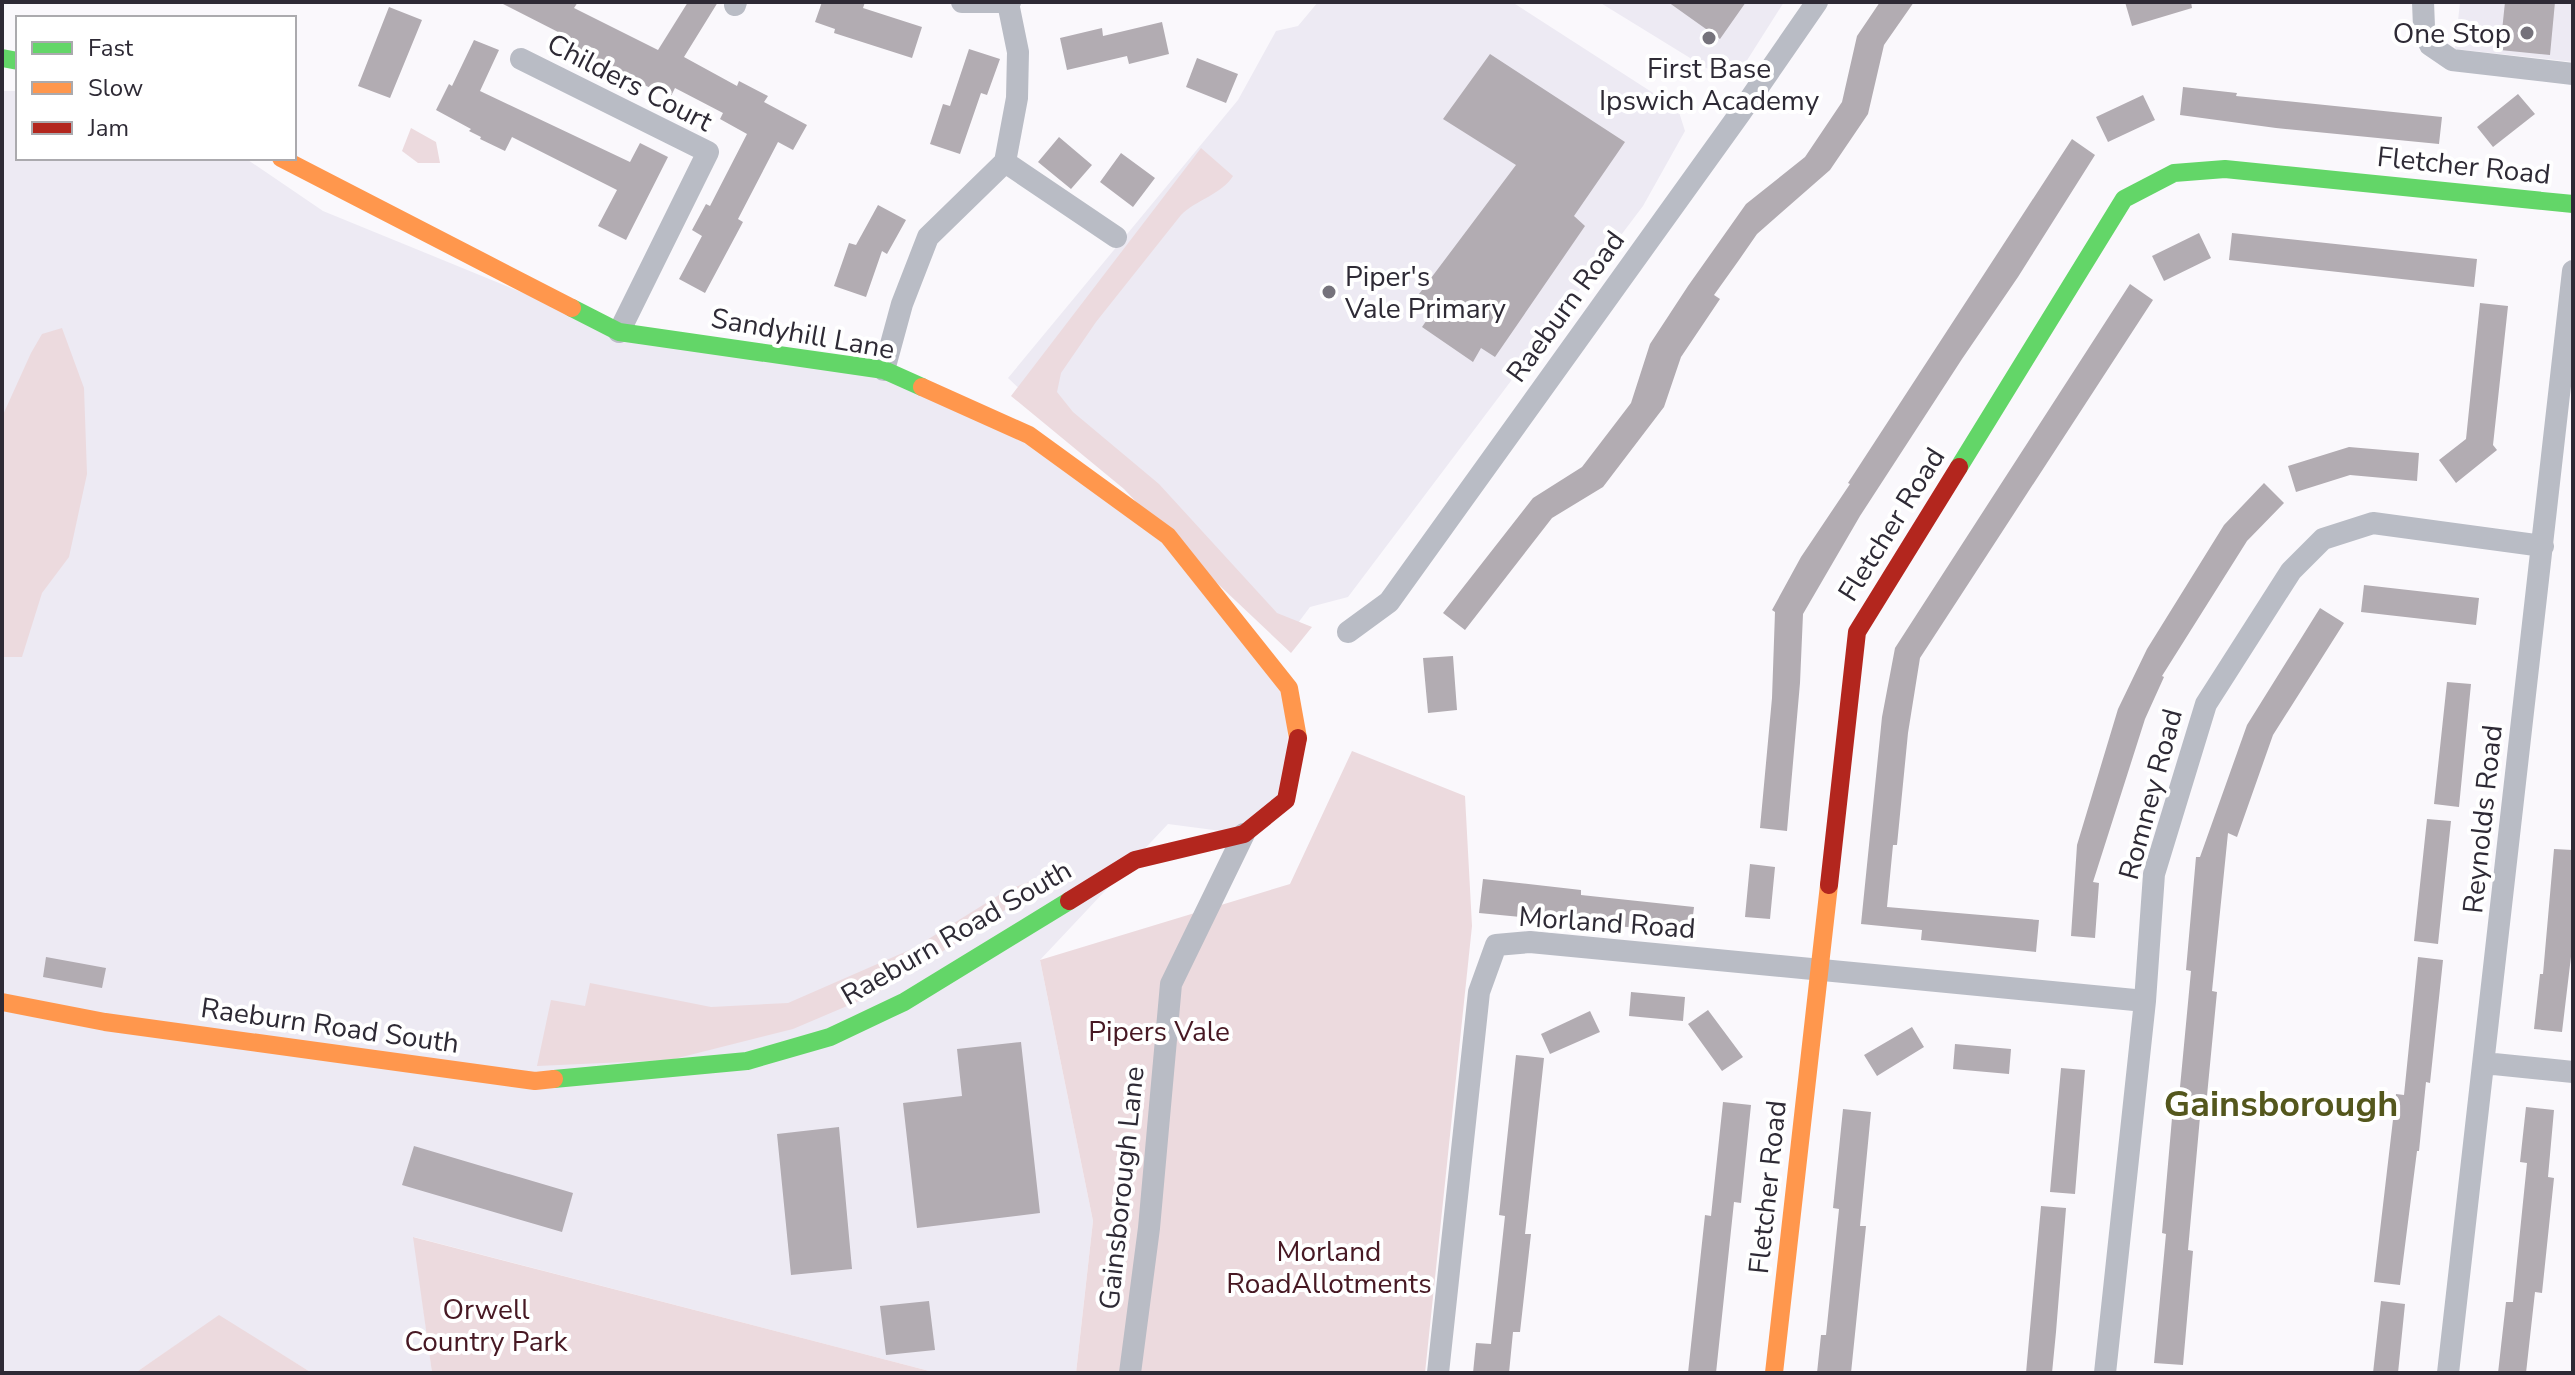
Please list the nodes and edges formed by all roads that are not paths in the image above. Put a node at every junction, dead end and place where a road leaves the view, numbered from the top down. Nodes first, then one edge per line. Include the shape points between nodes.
1 (962, 2) edge
2 (1009, 2) edge
3 (1817, 2) edge
4 (2423, 2) edge
5 (521, 59) dead end
6 (2573, 74) edge
7 (285, 160) edge
8 (1005, 162) junction
9 (2573, 204) edge
10 (1116, 237) dead end
11 (2573, 271) edge
12 (619, 332) junction
13 (884, 370) junction
14 (2543, 546) junction
15 (1348, 632) dead end
16 (1289, 688) joint
17 (1244, 834) junction
18 (1819, 971) junction
19 (2145, 1001) junction
20 (2, 1002) edge
21 (2484, 1063) junction
22 (2573, 1072) edge
23 (1130, 1373) edge
24 (1438, 1373) edge
25 (1774, 1373) edge
26 (2105, 1373) edge
27 (2448, 1373) edge

1 - 2 street
2 - 8 street via 1018,52 1017,98
3 - 15 street, Raeburn Road via 1389,602
4 - 6 street via 2430,45 2452,60
5 - 12 street, Childers Court via 708,152
7 - 12 street, Sandyhill Lane
8 - 10 street
8 - 13 street via 928,237
9 - 18 street, Fletcher Road via 2225,169 2174,173 2124,199 1857,632
11 - 14 street, Reynolds Road
12 - 13 street, Sandyhill Lane
13 - 16 street, Sandyhill Lane via 1029,435 1168,536
14 - 19 street, Romney Road via 2373,523 2323,539 2291,571 2206,704 2154,874
14 - 21 street, Reynolds Road
16 - 17 street, Raeburn Road South via 1299,743 1286,800
17 - 20 street, Raeburn Road South via 1135,860 904,1002 830,1037 747,1061 535,1081 105,1022
17 - 23 street, Gainsborough Lane via 1171,984
18 - 19 street, Morland Road
18 - 24 street, Morland Road via 1530,942 1496,945 1479,992
18 - 25 street, Fletcher Road
19 - 26 street, Romney Road
21 - 22 street
21 - 27 street, Reynolds Road

